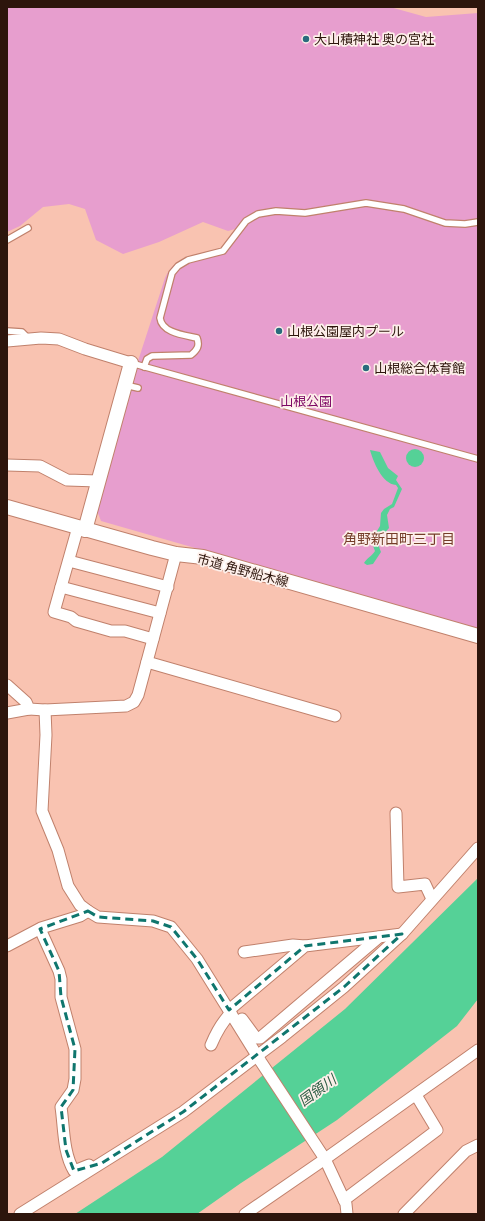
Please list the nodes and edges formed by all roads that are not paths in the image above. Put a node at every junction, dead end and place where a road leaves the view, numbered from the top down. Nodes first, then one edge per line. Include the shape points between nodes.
1 (478, 222) edge
2 (28, 228) dead end
3 (7, 240) edge
4 (7, 331) edge
5 (29, 339) junction
6 (7, 341) edge
7 (137, 365) junction
8 (478, 459) edge
9 (7, 465) edge
10 (98, 481) junction
11 (7, 507) edge
12 (81, 529) junction
13 (176, 554) junction
14 (69, 561) junction
15 (62, 587) junction
16 (168, 587) junction
17 (160, 613) junction
18 (478, 636) edge
19 (153, 639) junction
20 (147, 662) junction
21 (7, 685) edge
22 (30, 709) junction
23 (45, 710) junction
24 (7, 713) edge
25 (335, 716) dead end
26 (396, 813) dead end
27 (478, 848) edge
28 (432, 899) junction
29 (88, 911) junction
30 (40, 929) junction
31 (402, 934) junction
32 (379, 937) junction
33 (7, 946) edge
34 (305, 946) junction
35 (244, 952) dead end
36 (231, 1010) junction
37 (211, 1044) dead end
38 (478, 1050) edge
39 (259, 1058) junction
40 (416, 1095) junction
41 (478, 1145) edge
42 (323, 1157) junction
43 (102, 1163) junction
44 (344, 1200) junction
45 (20, 1214) edge
46 (245, 1214) edge
47 (347, 1214) edge
48 (404, 1214) edge

1 - 7 lane via 445,223 404,209 366,204 305,213 276,211 258,214 246,221 223,251 188,260 172,273 160,323 166,329 197,338 198,349 191,355 152,356
2 - 3 lane
4 - 5 lane via 22,332
5 - 6 street
5 - 7 street via 59,339
7 - 8 lane
7 - 10 street
9 - 10 street via 40,466 66,480
10 - 12 street
11 - 12 street, 市道 角野船木線
12 - 13 street, 市道 角野船木線
12 - 14 street
13 - 16 street
13 - 18 street, 市道 角野船木線 via 203,557
14 - 15 street
14 - 16 street
15 - 17 street
15 - 19 street via 54,612 111,631 126,631
16 - 17 street
17 - 19 street
19 - 20 street
20 - 23 street via 138,695 134,702 126,706
20 - 25 street
21 - 22 street
22 - 23 street
22 - 24 street
23 - 29 street via 42,811 58,850 68,886 80,905
26 - 28 street via 398,887 425,884
27 - 28 street
28 - 31 street
29 - 30 street
29 - 36 street via 98,917 153,921 171,927 197,959
30 - 33 street
30 - 43 street via 59,971 60,997 75,1050 73,1090 61,1107 66,1150 74,1171 93,1163
31 - 32 street
31 - 39 street via 344,987
32 - 34 street
32 - 36 street via 260,1038 256,1038
34 - 35 street
34 - 36 street
36 - 37 street
36 - 39 street
38 - 40 street
39 - 42 street
39 - 43 street via 183,1112
40 - 42 street
40 - 44 street via 437,1130
41 - 48 street via 461,1156
42 - 44 street
42 - 46 street
43 - 45 street
44 - 47 street

